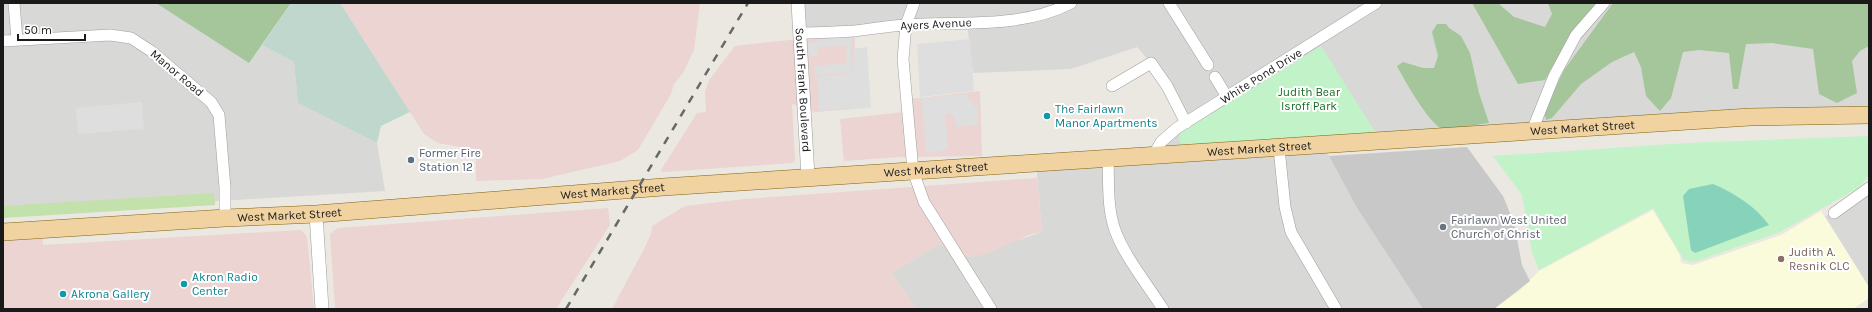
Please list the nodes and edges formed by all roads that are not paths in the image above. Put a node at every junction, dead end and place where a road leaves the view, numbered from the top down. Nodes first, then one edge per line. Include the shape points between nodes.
1 (14, 3) edge
2 (798, 3) edge
3 (914, 3) edge
4 (1071, 3) edge
5 (1169, 3) edge
6 (1376, 3) edge
7 (1604, 3) edge
8 (906, 25) junction
9 (799, 33) junction
10 (16, 40) junction
11 (3, 41) edge
12 (1208, 65) dead end
13 (1215, 78) dead end
14 (1112, 86) dead end
15 (1227, 97) junction
16 (1869, 115) edge
17 (1186, 123) junction
18 (1532, 131) junction
19 (1279, 148) junction
20 (1153, 156) junction
21 (1108, 159) junction
22 (913, 171) junction
23 (808, 177) junction
24 (1869, 188) edge
25 (1834, 213) dead end
26 (316, 214) junction
27 (225, 218) junction
28 (3, 232) edge
29 (322, 309) edge
30 (991, 309) edge
31 (1163, 309) edge
32 (1336, 309) edge

1 - 10 street
2 - 9 street, South Frank Boulevard
3 - 8 street
4 - 8 street, Ayers Avenue via 1053,11 1017,19
5 - 12 street
6 - 15 street, White Pond Drive
7 - 18 street via 1576,35 1554,76
8 - 9 street, Ayers Avenue
8 - 22 street via 904,72
9 - 23 street, South Frank Boulevard
10 - 11 street, Manor Road
10 - 27 street, Manor Road via 110,34 131,38 151,51 211,102 219,115
13 - 15 street
14 - 17 street via 1151,63 1167,86
15 - 17 street, White Pond Drive
16 - 18 main road, West Market Street via 1750,117
17 - 20 street, White Pond Drive via 1161,142
18 - 19 main road, West Market Street
19 - 20 main road, West Market Street
19 - 32 street via 1285,207 1291,232
20 - 21 main road, West Market Street
21 - 22 main road, West Market Street
21 - 31 street via 1110,205 1115,229 1120,242
22 - 23 main road, West Market Street
22 - 30 street via 924,202
23 - 26 main road, West Market Street
24 - 25 street
26 - 27 main road, West Market Street
26 - 29 street
27 - 28 main road, West Market Street

